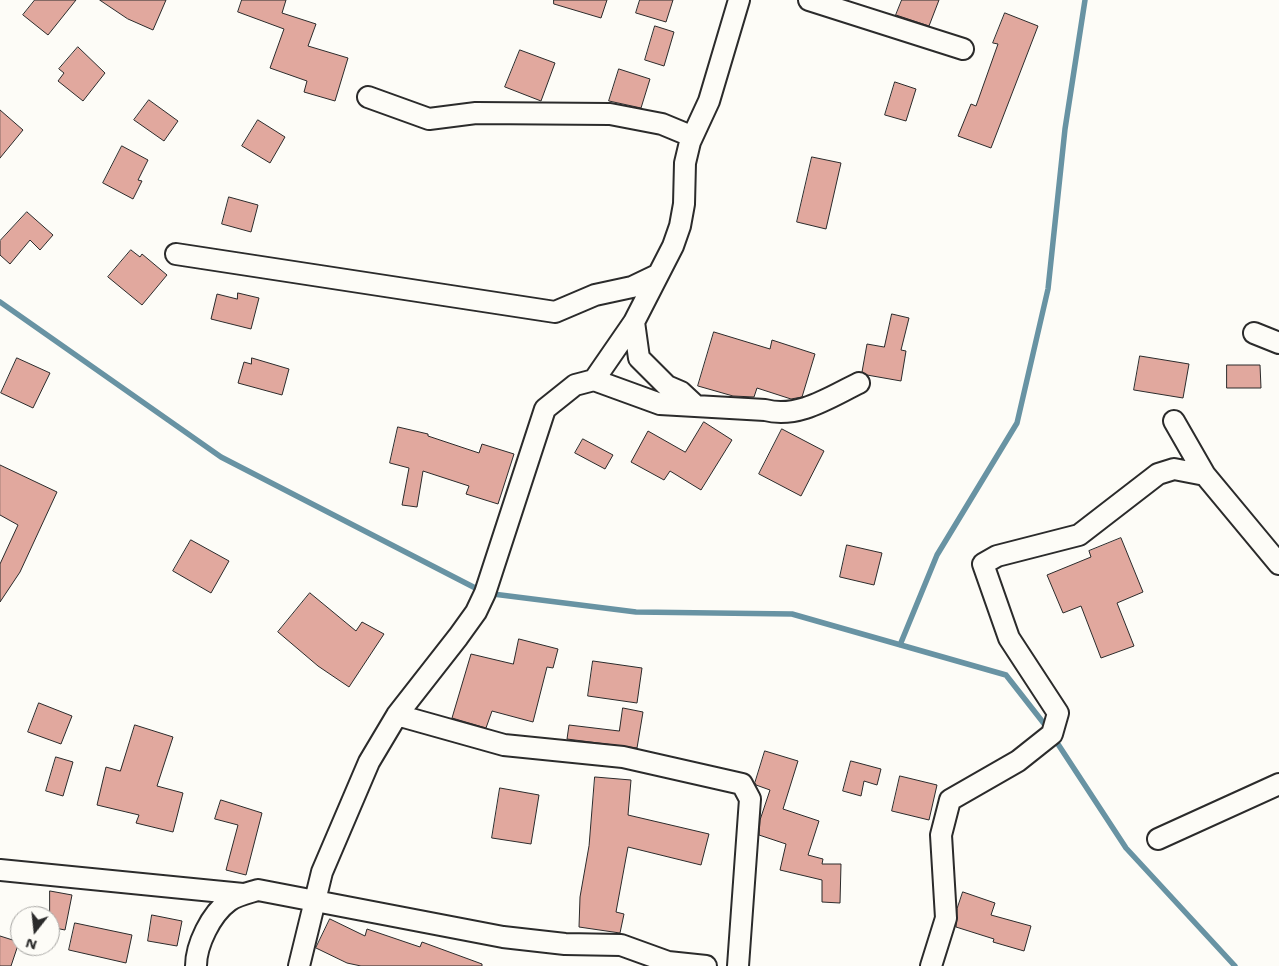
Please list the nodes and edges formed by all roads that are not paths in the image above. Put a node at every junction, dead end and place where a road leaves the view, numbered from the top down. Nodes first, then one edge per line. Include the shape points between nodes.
1 (738, 0) edge
2 (809, 0) edge
3 (962, 49) dead end
4 (368, 97) dead end
5 (692, 136) junction
6 (176, 254) dead end
7 (657, 275) junction
8 (634, 322) junction
9 (1254, 333) dead end
10 (1279, 343) edge
11 (594, 380) junction
12 (859, 383) dead end
13 (696, 406) junction
14 (1174, 421) dead end
15 (1204, 476) junction
16 (1279, 564) edge
17 (397, 715) junction
18 (1279, 784) edge
19 (1158, 839) dead end
20 (0, 870) edge
21 (243, 894) junction
22 (315, 900) junction
23 (196, 966) edge
24 (299, 966) edge
25 (706, 966) edge
26 (738, 966) edge
27 (932, 966) edge

1 - 5 street via 709,101
2 - 3 street
4 - 5 street via 429,119 476,113 610,114 662,124
5 - 7 street via 685,163 680,226
6 - 7 street via 555,312 595,295 632,287
7 - 8 street
8 - 11 street
8 - 13 street via 639,358 667,386 681,392
9 - 10 street
11 - 13 street via 660,404
11 - 17 street via 575,385 545,409 476,612
12 - 13 street via 807,408 779,414 765,410
14 - 15 street
15 - 16 street
15 - 27 street via 1174,470 1158,474 1079,536 997,556 983,564 1009,638 1058,713 1052,734 1018,761 950,800 941,836 946,918
17 - 22 street via 369,762 322,872
17 - 26 street via 504,745 623,758 742,784 750,799
18 - 19 street
20 - 21 street
21 - 22 street via 258,890
21 - 23 street via 228,901 211,922 201,940
22 - 24 street
22 - 25 street via 503,937 565,944 616,944 668,962

